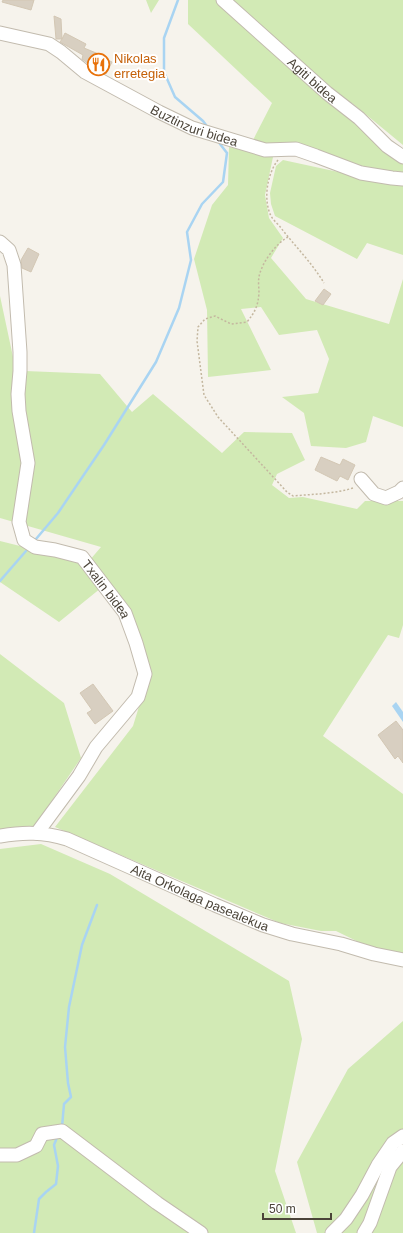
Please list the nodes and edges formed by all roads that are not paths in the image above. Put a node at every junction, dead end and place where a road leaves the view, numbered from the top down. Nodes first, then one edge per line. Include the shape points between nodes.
1 (223, 0) edge
2 (0, 33) edge
3 (403, 158) edge
4 (403, 179) edge
5 (0, 242) edge
6 (361, 479) road end
7 (403, 488) edge
8 (37, 833) junction
9 (0, 836) edge
10 (403, 960) edge
11 (403, 1136) edge
12 (403, 1151) edge
13 (0, 1154) edge
14 (201, 1233) edge
15 (332, 1233) edge
16 (364, 1233) edge

1 - 3 street, Agiti bidea
2 - 4 street, Buztinzuri bidea via 49,44 85,72 192,128 265,150 296,149 361,174
5 - 8 street, Txalin bidea via 9,250 14,265 20,352 19,410 28,463 19,522 24,540 35,547 82,557 125,613 145,674 138,697 96,748 79,776
6 - 7 street via 374,494 386,498
8 - 9 street, Aita Orkolaga pasealekua
8 - 10 street, Aita Orkolaga pasealekua via 67,839 215,906 277,930
11 - 15 street via 393,1143 362,1196 346,1219
12 - 16 street via 390,1167
13 - 14 street via 17,1155 36,1146 42,1134 62,1131

